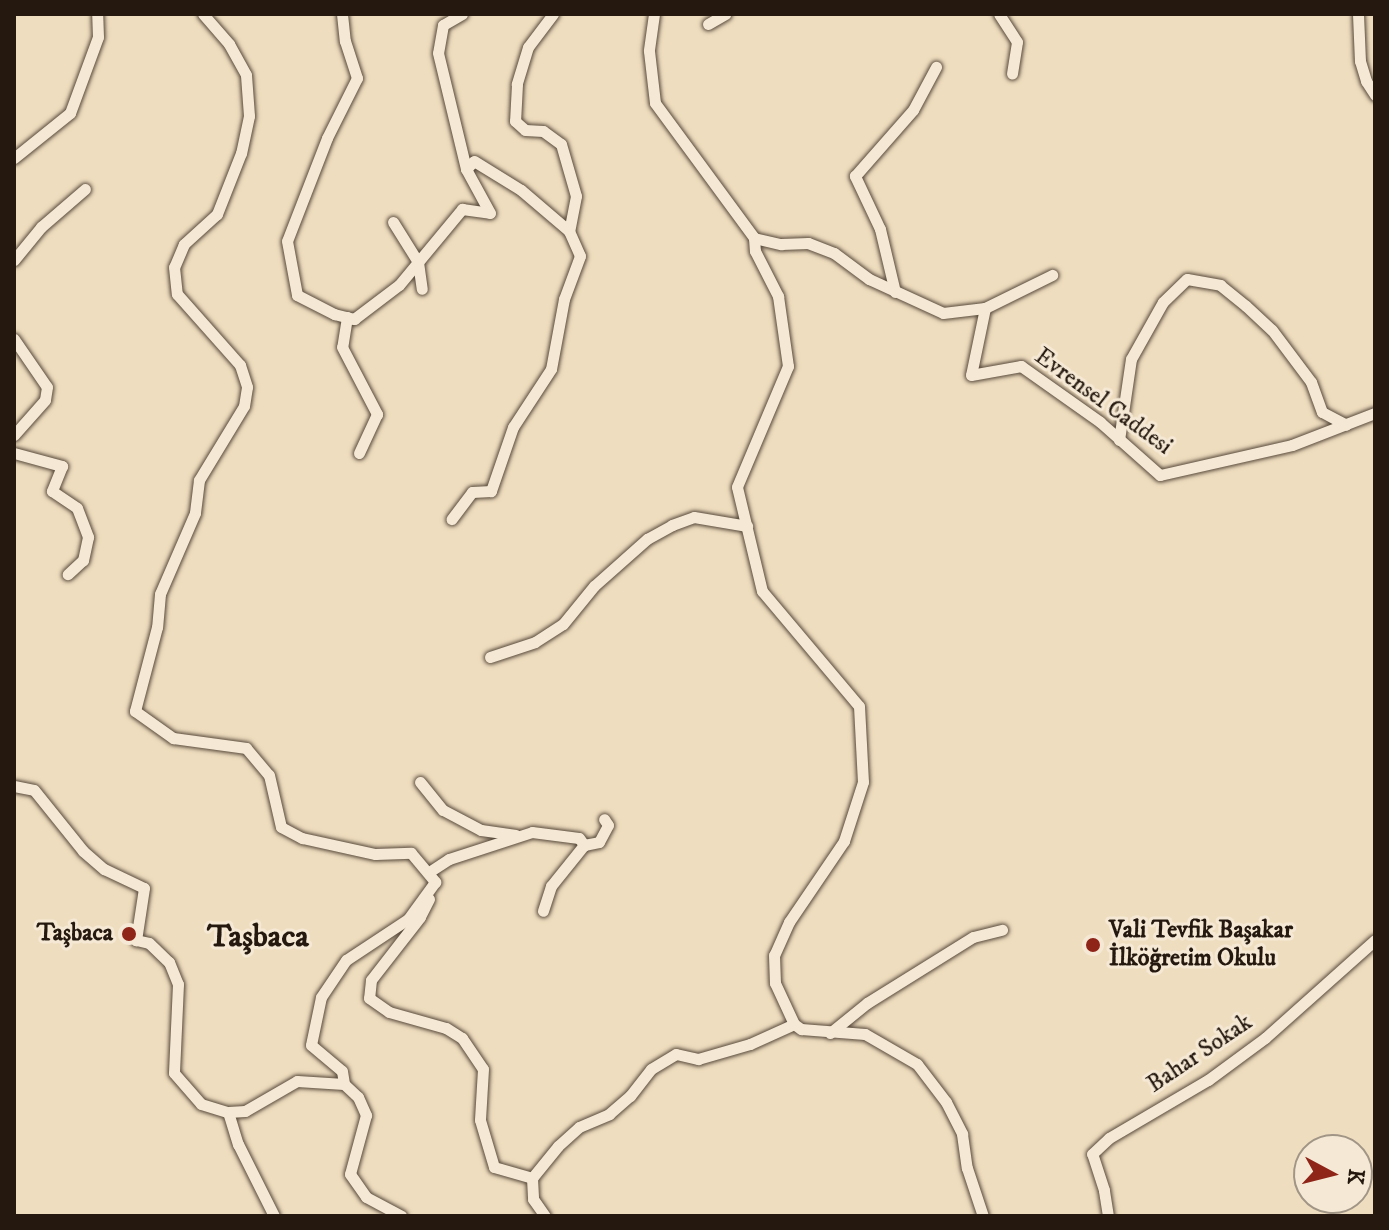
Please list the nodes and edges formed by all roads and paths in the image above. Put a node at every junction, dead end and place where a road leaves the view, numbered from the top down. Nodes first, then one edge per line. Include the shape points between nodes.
1 (97, 14) edge
2 (203, 14) edge
3 (342, 14) edge
4 (462, 14) edge
5 (553, 14) edge
6 (654, 14) edge
7 (725, 14) edge
8 (999, 14) edge
9 (1358, 14) edge
10 (708, 24) dead end
11 (936, 67) dead end
12 (1012, 74) dead end
13 (1375, 95) edge
14 (14, 158) edge
15 (466, 169) junction
16 (85, 189) dead end
17 (393, 222) dead end
18 (569, 231) junction
19 (754, 238) junction
20 (14, 260) edge
21 (418, 262) junction
22 (1052, 275) dead end
23 (422, 289) dead end
24 (895, 292) junction
25 (985, 308) junction
26 (347, 317) junction
27 (14, 339) edge
28 (1375, 413) edge
29 (1346, 425) junction
30 (14, 435) edge
31 (1119, 440) junction
32 (14, 453) edge
33 (359, 453) dead end
34 (452, 519) dead end
35 (747, 526) junction
36 (68, 574) dead end
37 (490, 657) dead end
38 (420, 782) dead end
39 (14, 786) edge
40 (604, 819) dead end
41 (521, 836) junction
42 (584, 845) junction
43 (432, 877) junction
44 (543, 911) dead end
45 (1002, 930) dead end
46 (1375, 940) edge
47 (794, 1024) junction
48 (830, 1033) junction
49 (344, 1084) junction
50 (228, 1112) junction
51 (532, 1178) junction
52 (274, 1216) edge
53 (401, 1216) edge
54 (545, 1216) edge
55 (983, 1216) edge
56 (1108, 1216) edge

1 - 14 street via 98,37 70,113
2 - 43 street via 246,75 249,116 217,214 184,244 174,267 177,294 240,365 247,387 244,406 199,480 195,513 160,594 135,711 173,738 246,748 269,775 281,827 302,838 375,854 411,853
3 - 26 street via 357,78 287,241 297,295
4 - 15 street via 443,25 438,53
5 - 18 street via 528,47 517,84 515,121 561,144 576,196
6 - 19 street via 649,51 655,103
7 - 10 street
8 - 12 street via 1017,42
9 - 13 street via 1360,61
11 - 24 street via 913,110 855,176 880,229
15 - 18 street via 474,161 521,190
15 - 21 street via 490,213 462,209
16 - 20 street via 41,227
17 - 21 street
18 - 34 street via 580,256 564,299 551,369 513,427 491,491 472,492
19 - 24 street via 808,243 834,253
19 - 35 street via 755,251 778,296 788,366 737,487
21 - 23 street
21 - 26 street via 399,285 354,319
22 - 25 street
24 - 25 street via 943,313
25 - 31 street, Evrensel Caddesi via 971,375 1021,366
26 - 33 street via 342,347 377,414
27 - 30 street via 47,387 45,400
28 - 29 street, Evrensel Caddesi
29 - 31 street, Evrensel Caddesi via 1292,445 1160,475
29 - 31 street via 1322,412 1311,382 1272,330 1246,306 1220,285 1187,279 1163,302 1131,359
32 - 36 street via 62,466 52,491 77,508 88,537 83,560
35 - 37 street via 694,517 672,525 647,539 594,586 563,624 535,642
35 - 47 street via 762,591 859,706 864,750 863,782 844,841 789,922 774,955 775,983
38 - 41 street via 443,810 481,830
39 - 50 street via 34,790 104,869 144,888 136,940 149,943 169,962 178,984 174,1073 201,1104
40 - 42 street via 608,825 599,842
41 - 42 street via 532,832 579,838
41 - 43 street via 449,859
42 - 44 street via 551,886
43 - 49 street via 408,919 346,960 321,997 311,1045 342,1071
43 - 51 street via 420,917 371,980 369,998 389,1012 446,1028 462,1038 483,1069 480,1120 494,1167
45 - 48 street via 973,937 867,1003
46 - 56 street, Bahar Sokak via 1265,1038 1092,1154
47 - 48 street
47 - 51 street via 698,1059 676,1054 651,1069 609,1114 579,1127
48 - 55 street via 865,1034 917,1064 962,1134
49 - 50 street via 297,1081 245,1111
49 - 53 street via 366,1115 350,1174 366,1197
50 - 52 street
51 - 54 street via 533,1199

